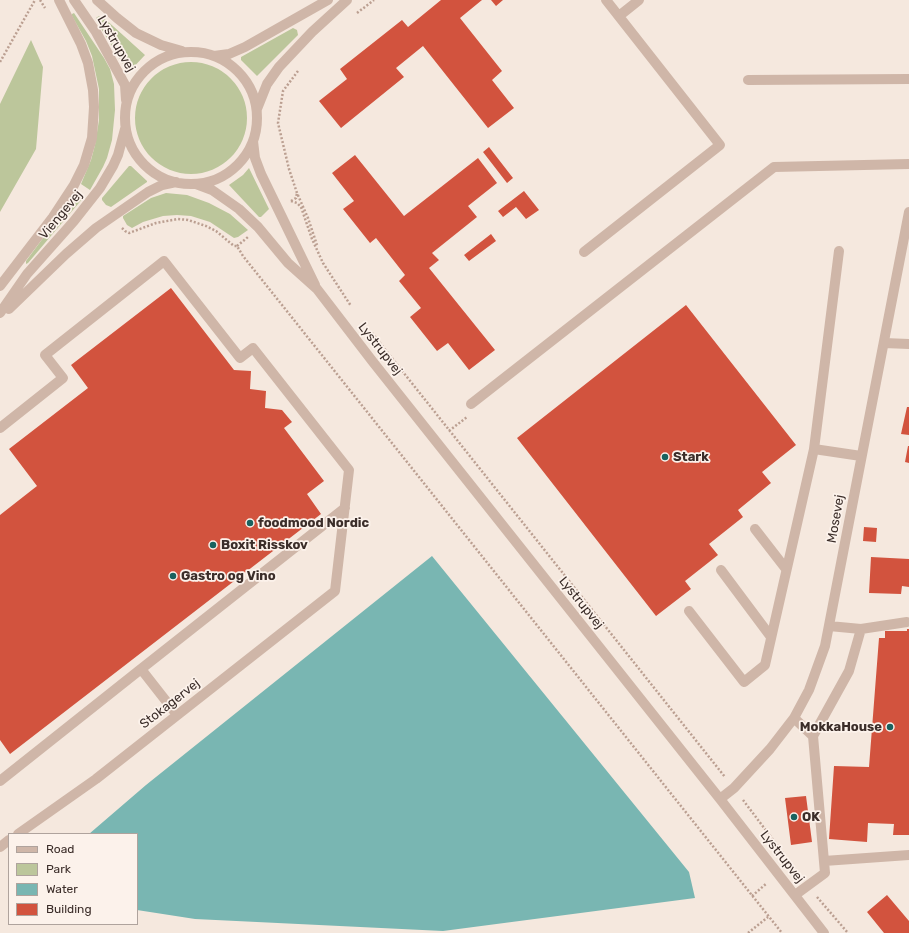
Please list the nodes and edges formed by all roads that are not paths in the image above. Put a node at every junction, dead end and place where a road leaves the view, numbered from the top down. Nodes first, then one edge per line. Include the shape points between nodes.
1 (59, 0) edge
2 (74, 0) edge
3 (97, 0) edge
4 (328, 0) edge
5 (347, 0) edge
6 (606, 0) edge
7 (639, 0) edge
8 (619, 16) junction
9 (186, 52) junction
10 (213, 56) junction
11 (909, 79) edge
12 (748, 80) dead end
13 (126, 105) junction
14 (257, 111) junction
15 (126, 125) junction
16 (253, 141) junction
17 (909, 164) edge
18 (178, 182) junction
19 (196, 184) junction
20 (909, 212) edge
21 (839, 251) dead end
22 (584, 252) dead end
23 (0, 286) edge
24 (317, 290) junction
25 (0, 313) edge
26 (0, 317) edge
27 (884, 343) junction
28 (909, 344) edge
29 (471, 404) road end
30 (0, 428) edge
31 (814, 449) junction
32 (861, 456) junction
33 (345, 508) junction
34 (755, 529) dead end
35 (786, 569) junction
36 (721, 570) dead end
37 (689, 611) dead end
38 (907, 622) dead end
39 (829, 626) junction
40 (861, 628) junction
41 (771, 637) junction
42 (141, 670) junction
43 (177, 715) junction
44 (794, 718) junction
45 (813, 736) junction
46 (0, 781) edge
47 (720, 799) junction
48 (19, 833) edge
49 (909, 855) edge
50 (824, 861) junction
51 (795, 895) junction
52 (824, 933) edge

1 - 23 street via 88,64 94,107 92,138 84,165 74,185
2 - 13 street, Lystrupvej via 96,32 126,88
3 - 9 street, Lystrupvej via 136,33 161,45
4 - 10 street via 246,46 229,54
5 - 14 street via 279,67 267,84
6 - 8 street
7 - 8 street
8 - 22 street via 720,145
9 - 10 street via 200,52
9 - 13 street via 173,54 151,65 136,82
10 - 14 street via 232,66 242,76 251,91
11 - 12 street
13 - 15 street
14 - 16 street
15 - 18 street via 129,138 142,160 155,173
15 - 25 street, Viengevej via 118,155 100,188 27,274
16 - 19 street via 242,160 232,170 214,181
16 - 24 street, Lystrupvej via 255,158 261,174
17 - 29 street via 774,167
18 - 19 street
18 - 26 street via 155,188 112,216 66,254
19 - 24 street, Lystrupvej via 212,190 239,209 288,263
20 - 27 street, Mosevej
21 - 31 street
24 - 47 street, Lystrupvej
27 - 28 street
27 - 32 street, Mosevej
30 - 33 street via 63,378 45,355 164,261 240,358 253,348 349,470
31 - 32 street
31 - 35 street
32 - 39 street, Mosevej
33 - 42 street
33 - 43 street, Stokagervej via 336,591
34 - 35 street
35 - 41 street
36 - 41 street
37 - 41 street via 744,682 765,665
38 - 40 street
39 - 40 street
39 - 44 street, Mosevej via 825,646 809,690
40 - 45 street via 849,671
42 - 43 street
42 - 46 street
43 - 48 street, Stokagervej via 96,779
44 - 45 street
44 - 47 street, Mosevej via 770,749 734,788
45 - 50 street
47 - 51 street, Lystrupvej
49 - 50 street
50 - 51 street via 825,873
51 - 52 street, Lystrupvej

